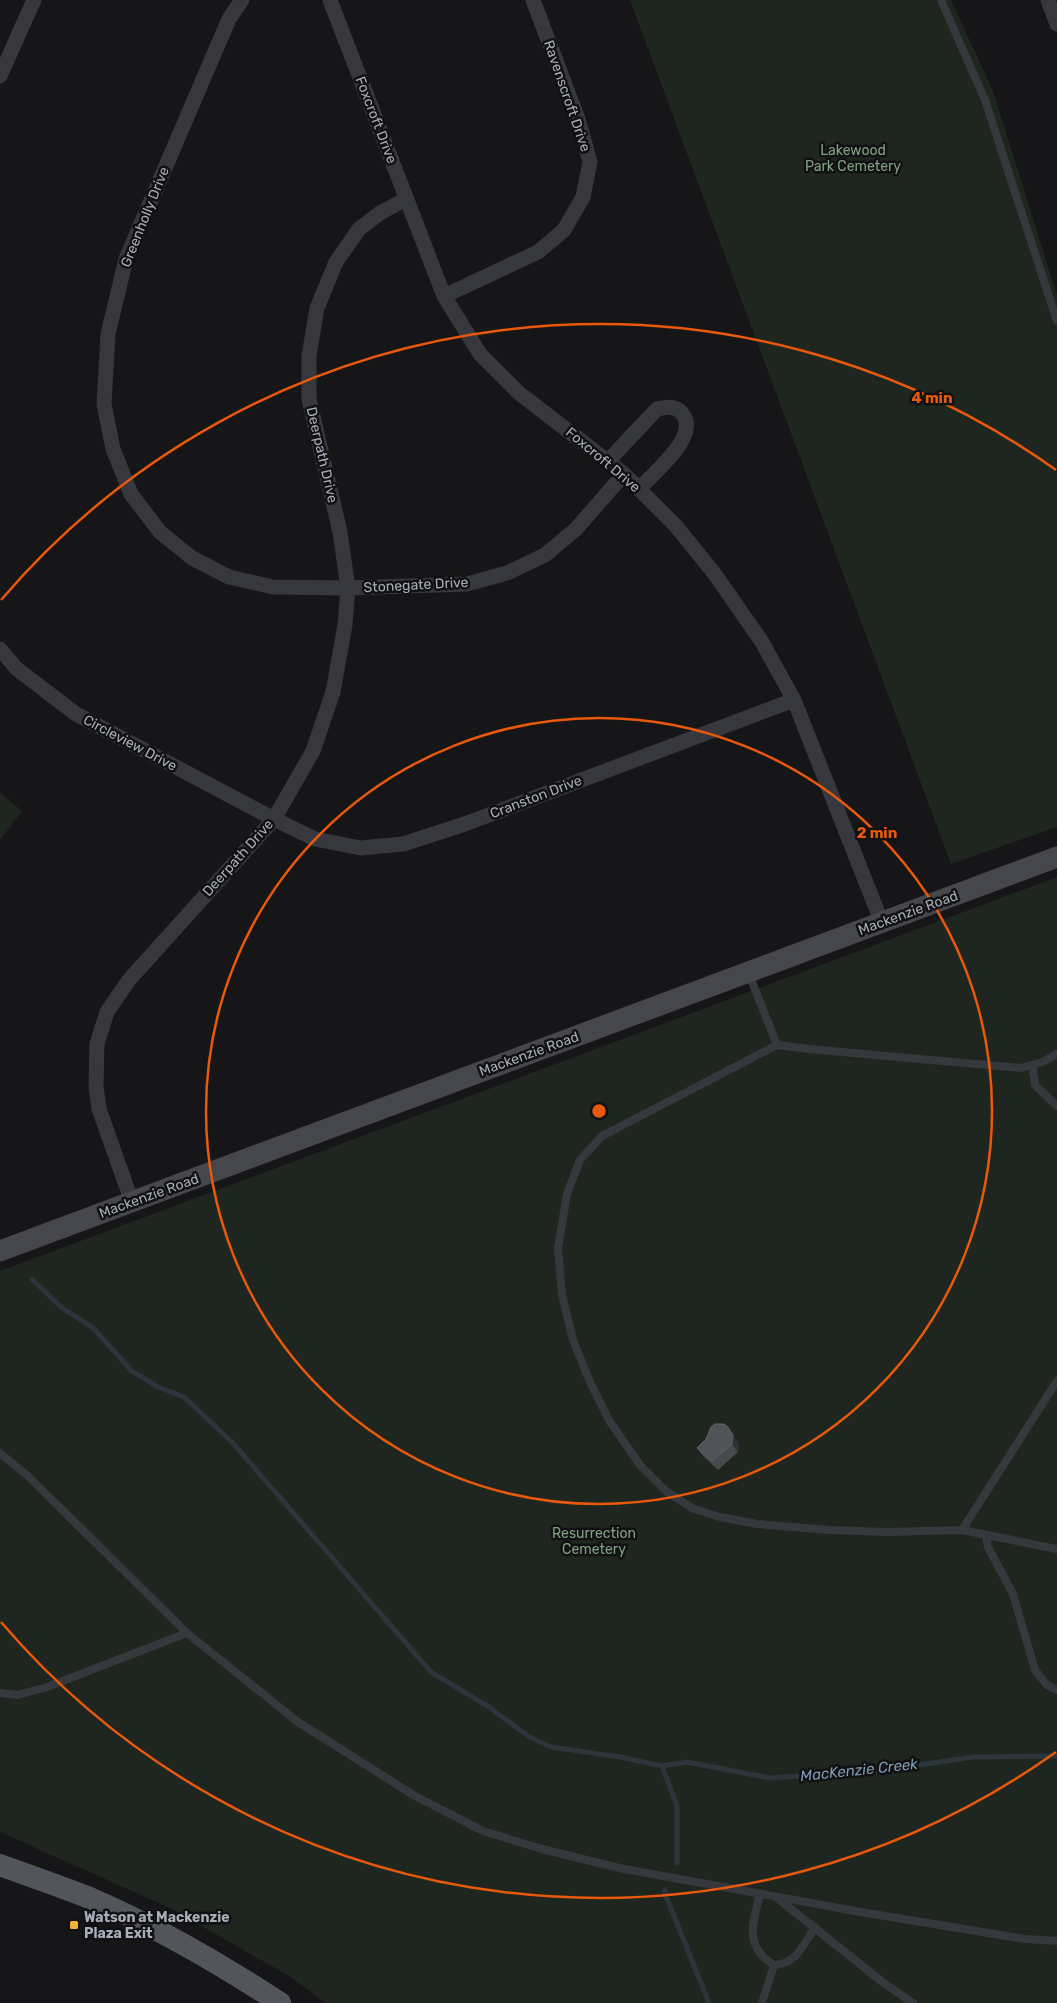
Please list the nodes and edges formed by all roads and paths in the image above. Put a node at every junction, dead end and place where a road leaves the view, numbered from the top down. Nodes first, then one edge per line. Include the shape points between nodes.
1 (34, 0) edge
2 (242, 0) edge
3 (330, 0) edge
4 (533, 0) edge
5 (941, 0) edge
6 (1048, 0) edge
7 (1057, 24) edge
8 (0, 76) edge
9 (406, 199) junction
10 (444, 296) junction
11 (1057, 321) edge
12 (608, 461) junction
13 (624, 474) junction
14 (639, 489) junction
15 (348, 588) junction
16 (0, 649) edge
17 (794, 700) junction
18 (274, 819) junction
19 (1057, 857) edge
20 (882, 923) junction
21 (749, 972) junction
22 (777, 1044) junction
23 (1057, 1054) edge
24 (1032, 1065) junction
25 (1057, 1106) edge
26 (132, 1202) junction
27 (0, 1251) edge
28 (1057, 1381) edge
29 (0, 1453) edge
30 (962, 1530) junction
31 (986, 1535) junction
32 (1057, 1549) edge
33 (187, 1633) junction
34 (1057, 1690) edge
35 (0, 1693) edge
36 (0, 1865) edge
37 (760, 1894) junction
38 (775, 1896) junction
39 (816, 1928) junction
40 (1057, 1941) edge
41 (774, 1965) junction
42 (280, 2003) edge
43 (762, 2003) edge
44 (913, 2003) edge

1 - 8 street
2 - 15 street, Greenholly Drive via 229,19 126,259 108,334 104,404 113,450 131,494 160,532 192,558 229,577 273,586
3 - 9 street, Foxcroft Drive
4 - 10 street, Ravenscroft Drive via 578,119 590,162 583,197 564,230 538,252
5 - 11 lane via 985,100
6 - 7 street
9 - 10 street, Foxcroft Drive
9 - 15 street, Deerpath Drive via 359,229 336,262 317,308 309,356 309,399 340,532
10 - 12 street, Foxcroft Drive via 480,354 519,393
12 - 13 street, Foxcroft Drive
12 - 14 street via 656,410 668,406 678,409 686,418 684,441
13 - 14 street, Foxcroft Drive
13 - 15 street, Stonegate Drive via 576,529 546,555 507,573 467,584
14 - 17 street, Foxcroft Drive via 675,524 714,573 762,642
15 - 18 street, Deerpath Drive via 333,692 313,750
16 - 18 street, Circleview Drive via 17,669 76,714
17 - 18 street, Cranston Drive via 462,825 403,844 361,848 315,839
17 - 20 street, Foxcroft Drive
18 - 26 street, Deerpath Drive via 129,980 107,1012 97,1044 96,1086 99,1108
19 - 20 main road, Mackenzie Road
20 - 21 main road, Mackenzie Road
21 - 22 lane
21 - 26 main road, Mackenzie Road
22 - 24 lane via 1021,1068
22 - 30 lane via 602,1136 580,1160 567,1194 558,1248 562,1295 573,1340 610,1422 640,1465 667,1492 694,1509 756,1524 830,1530
23 - 24 lane
24 - 25 lane via 1035,1085
26 - 27 main road, Mackenzie Road
28 - 30 lane
29 - 33 lane via 29,1477
30 - 31 lane
31 - 32 lane
31 - 34 lane via 988,1546 1013,1594 1036,1670 1047,1686
33 - 35 lane via 48,1687 18,1695
33 - 37 lane via 298,1722 415,1796 483,1831 619,1868
36 - 42 main road via 88,1898 174,1938
37 - 38 lane
37 - 41 lane via 752,1929 753,1941 759,1952
38 - 39 lane
38 - 40 lane via 1025,1939
39 - 41 lane via 793,1959
39 - 44 lane
41 - 43 lane

